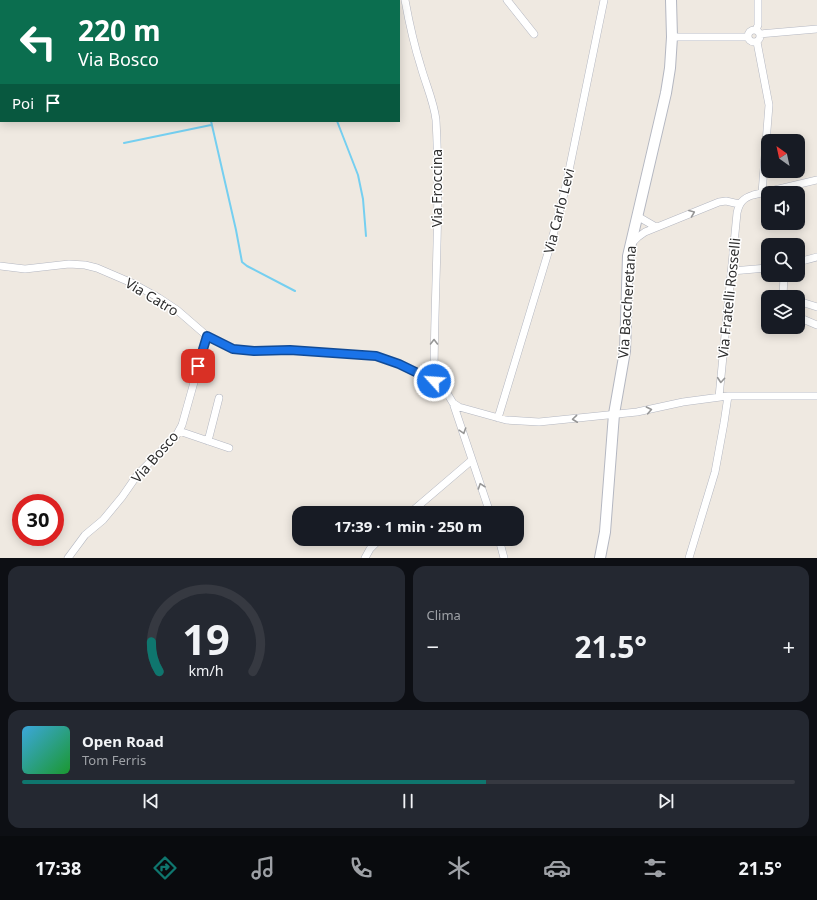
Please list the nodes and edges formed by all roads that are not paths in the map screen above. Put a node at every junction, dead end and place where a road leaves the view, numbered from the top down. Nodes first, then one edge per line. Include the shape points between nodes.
1 (405, 0) edge
2 (507, 0) edge
3 (604, 0) edge
4 (671, 0) edge
5 (758, 0) edge
6 (817, 29) edge
7 (534, 34) dead end
8 (758, 36) junction
9 (672, 37) junction
10 (817, 180) edge
11 (763, 186) edge
12 (792, 186) edge
13 (761, 193) edge
14 (741, 202) junction
15 (637, 216) junction
16 (656, 227) junction
17 (630, 245) junction
18 (817, 258) edge
19 (805, 261) edge
20 (0, 266) edge
21 (761, 269) edge
22 (732, 271) junction
23 (805, 303) edge
24 (817, 307) edge
25 (805, 320) edge
26 (817, 325) edge
27 (207, 336) junction
28 (434, 381) junction
29 (728, 396) junction
30 (817, 396) edge
31 (719, 397) junction
32 (219, 398) dead end
33 (453, 403) junction
34 (614, 414) junction
35 (498, 418) junction
36 (179, 431) junction
37 (208, 441) junction
38 (229, 448) dead end
39 (472, 460) junction
40 (418, 506) edge
41 (488, 506) edge
42 (373, 546) edge
43 (501, 546) edge
44 (366, 556) edge
45 (68, 558) edge
46 (504, 558) edge
47 (600, 558) edge
48 (689, 558) edge

28 -> 1 street, Via Froccina via 438,250 436,129 433,103 420,65
2 - 7 street
3 - 35 street, Via Carlo Levi via 565,190
4 - 9 street, Via Baccheretana
5 - 8 street
6 - 8 street
8 - 9 street via 750,31 748,37
8 - 11 street via 769,104
9 - 15 street, Via Baccheretana via 666,94
10 - 12 street
13 - 14 street
16 -> 14 street via 719,202
14 - 22 street, Via Fratelli Rosselli via 737,213
15 - 16 street
15 - 17 street, Via Baccheretana
16 - 17 street via 638,237
17 - 34 street, Via Baccheretana via 625,351
18 - 19 street
20 - 27 street, Via Catro via 25,268 69,264 97,268 159,298
21 - 22 street
22 -> 31 street, Via Fratelli Rosselli
23 - 24 street
25 - 26 street
27 - 28 street, Via Catro via 233,349 376,356
27 - 36 street, Via Bosco
28 - 33 street, Via Catro
29 - 30 street
29 - 31 street
29 - 48 street via 715,472
34 -> 31 street
32 - 37 street
33 - 35 street
33 -> 39 street
34 -> 35 street via 539,422
34 - 47 street, Via Baccheretana
36 - 37 street
36 - 45 street, Via Bosco via 167,447 138,474 122,498 103,520 85,535
37 - 38 street
39 - 40 street
41 -> 39 street
42 - 44 street
43 - 46 street

